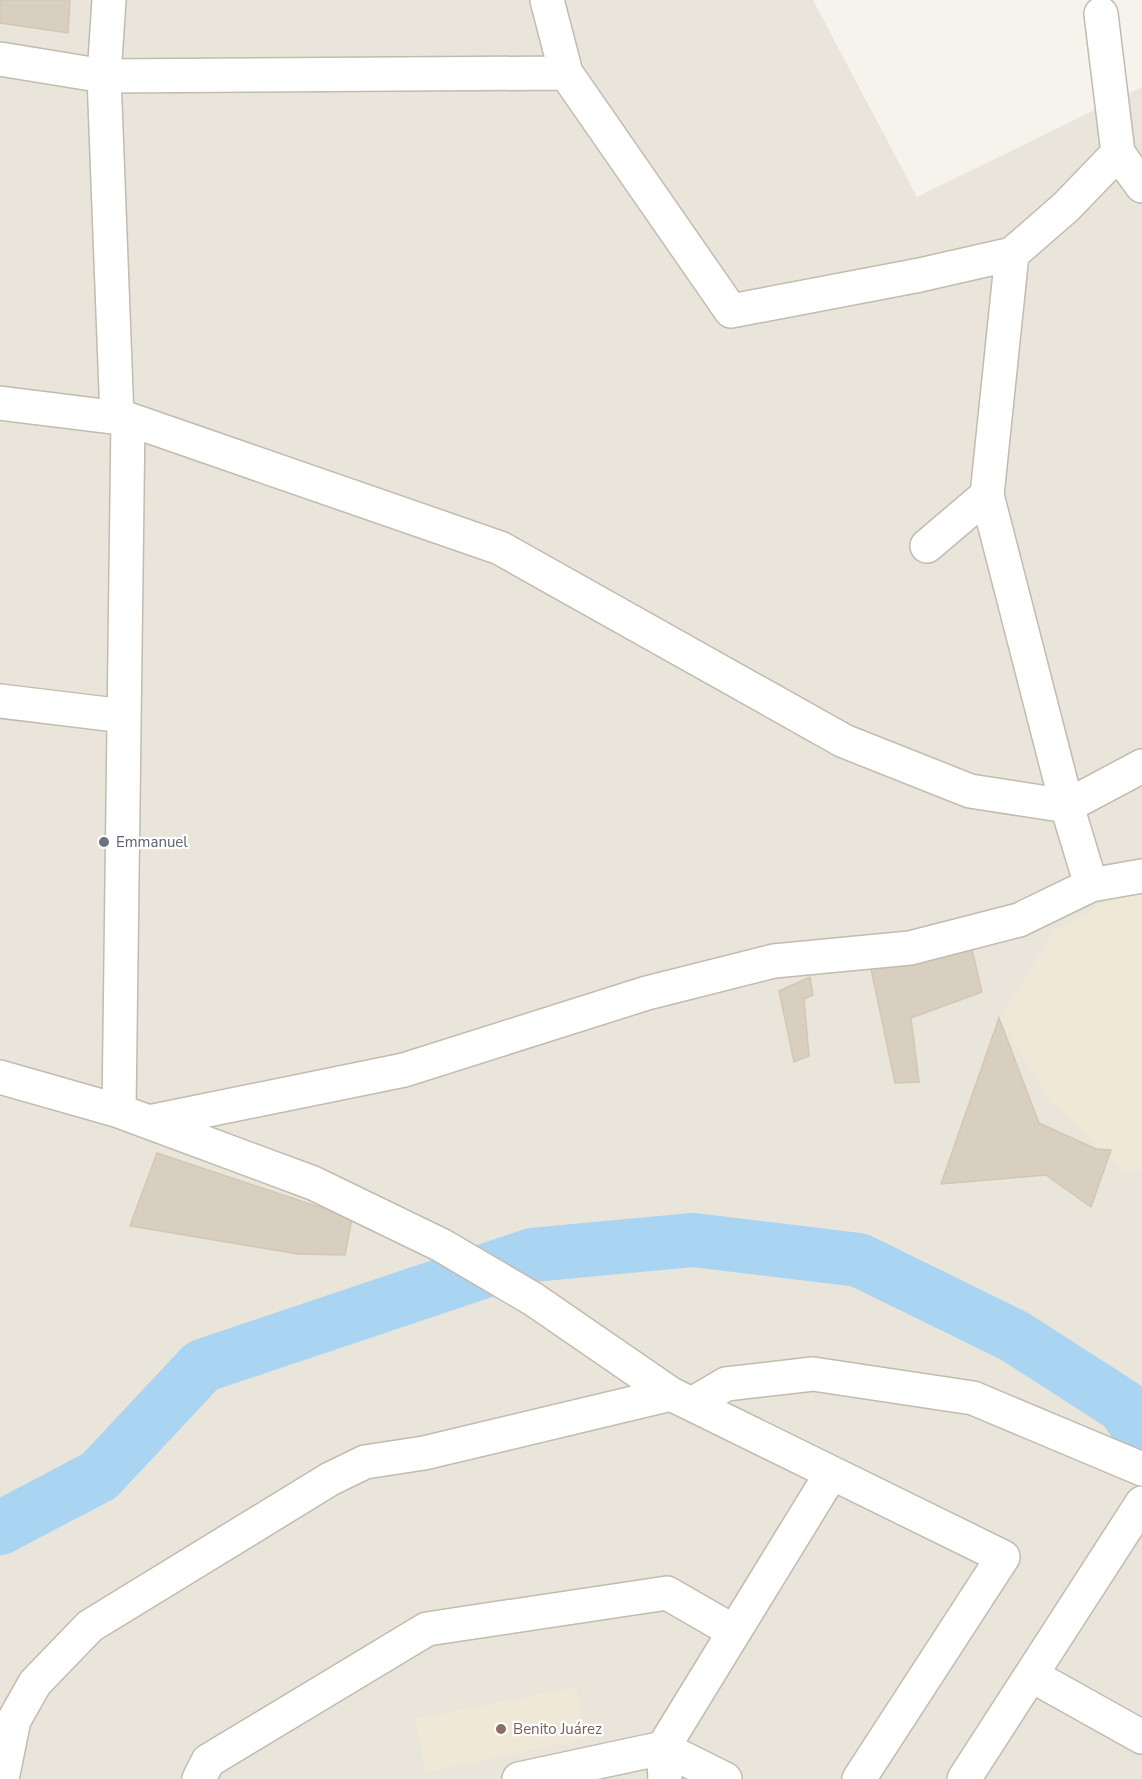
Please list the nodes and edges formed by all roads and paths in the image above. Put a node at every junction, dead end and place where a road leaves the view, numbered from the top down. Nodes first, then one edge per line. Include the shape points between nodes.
1 (109, 0) edge
2 (547, 0) edge
3 (1101, 14) dead end
4 (0, 59) edge
5 (566, 73) junction
6 (104, 76) junction
7 (1118, 153) junction
8 (1142, 186) edge
9 (1012, 254) junction
10 (0, 403) edge
11 (122, 419) junction
12 (987, 495) junction
13 (927, 546) dead end
14 (0, 701) edge
15 (124, 716) junction
16 (1142, 766) edge
17 (1067, 806) junction
18 (1142, 876) edge
19 (1091, 885) junction
20 (0, 1077) edge
21 (119, 1111) junction
22 (149, 1122) junction
23 (682, 1399) junction
24 (1142, 1469) edge
25 (831, 1474) junction
26 (1142, 1503) edge
27 (733, 1631) junction
28 (1031, 1675) junction
29 (1142, 1737) edge
30 (664, 1764) edge
31 (2, 1779) edge
32 (199, 1779) edge
33 (519, 1779) edge
34 (725, 1779) edge
35 (859, 1779) edge
36 (964, 1779) edge

1 - 6 street
2 - 5 street
3 - 7 street
4 - 6 street
5 - 6 street
5 - 9 street via 731,311
6 - 11 street
7 - 8 street
7 - 9 street via 1066,207
9 - 12 street
10 - 11 street
11 - 15 street
11 - 17 street via 500,549 844,741 970,791
12 - 13 street
12 - 17 street
14 - 15 street
15 - 21 street
16 - 17 street
17 - 19 street
18 - 19 street
19 - 22 street via 1018,920 910,948 774,962 647,993 404,1070
20 - 21 street
21 - 22 street
22 - 23 street via 313,1183 441,1245 533,1299
23 - 24 street via 726,1384 813,1374 973,1398
23 - 25 street
23 - 31 street via 364,1462 330,1479 90,1626 34,1683 14,1720
25 - 27 street
25 - 35 street via 1003,1557
26 - 28 street
27 - 30 street
27 - 32 street via 667,1593 427,1629 208,1761
28 - 29 street
28 - 36 street
30 - 33 street
30 - 34 street

